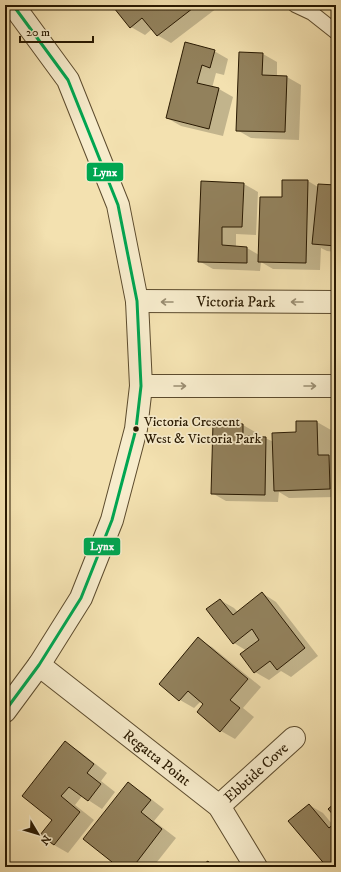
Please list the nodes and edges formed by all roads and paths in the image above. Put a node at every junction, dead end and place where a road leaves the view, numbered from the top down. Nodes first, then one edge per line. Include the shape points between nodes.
1 (13, 5) edge
2 (295, 5) edge
3 (336, 32) edge
4 (137, 301) junction
5 (336, 302) edge
6 (141, 386) junction
7 (336, 386) edge
8 (39, 665) junction
9 (5, 710) edge
10 (294, 738) dead end
11 (219, 806) junction
12 (256, 867) edge

1 - 4 street via 68,80 118,205
2 - 3 lane via 312,13
5 -> 4 street, Victoria Park
4 - 6 street
6 -> 7 street
6 - 8 street via 136,429 112,520 81,598
8 - 9 street
8 - 11 street, Regatta Point
10 - 11 street, Ebbtide Cove
11 - 12 street, Regatta Point

